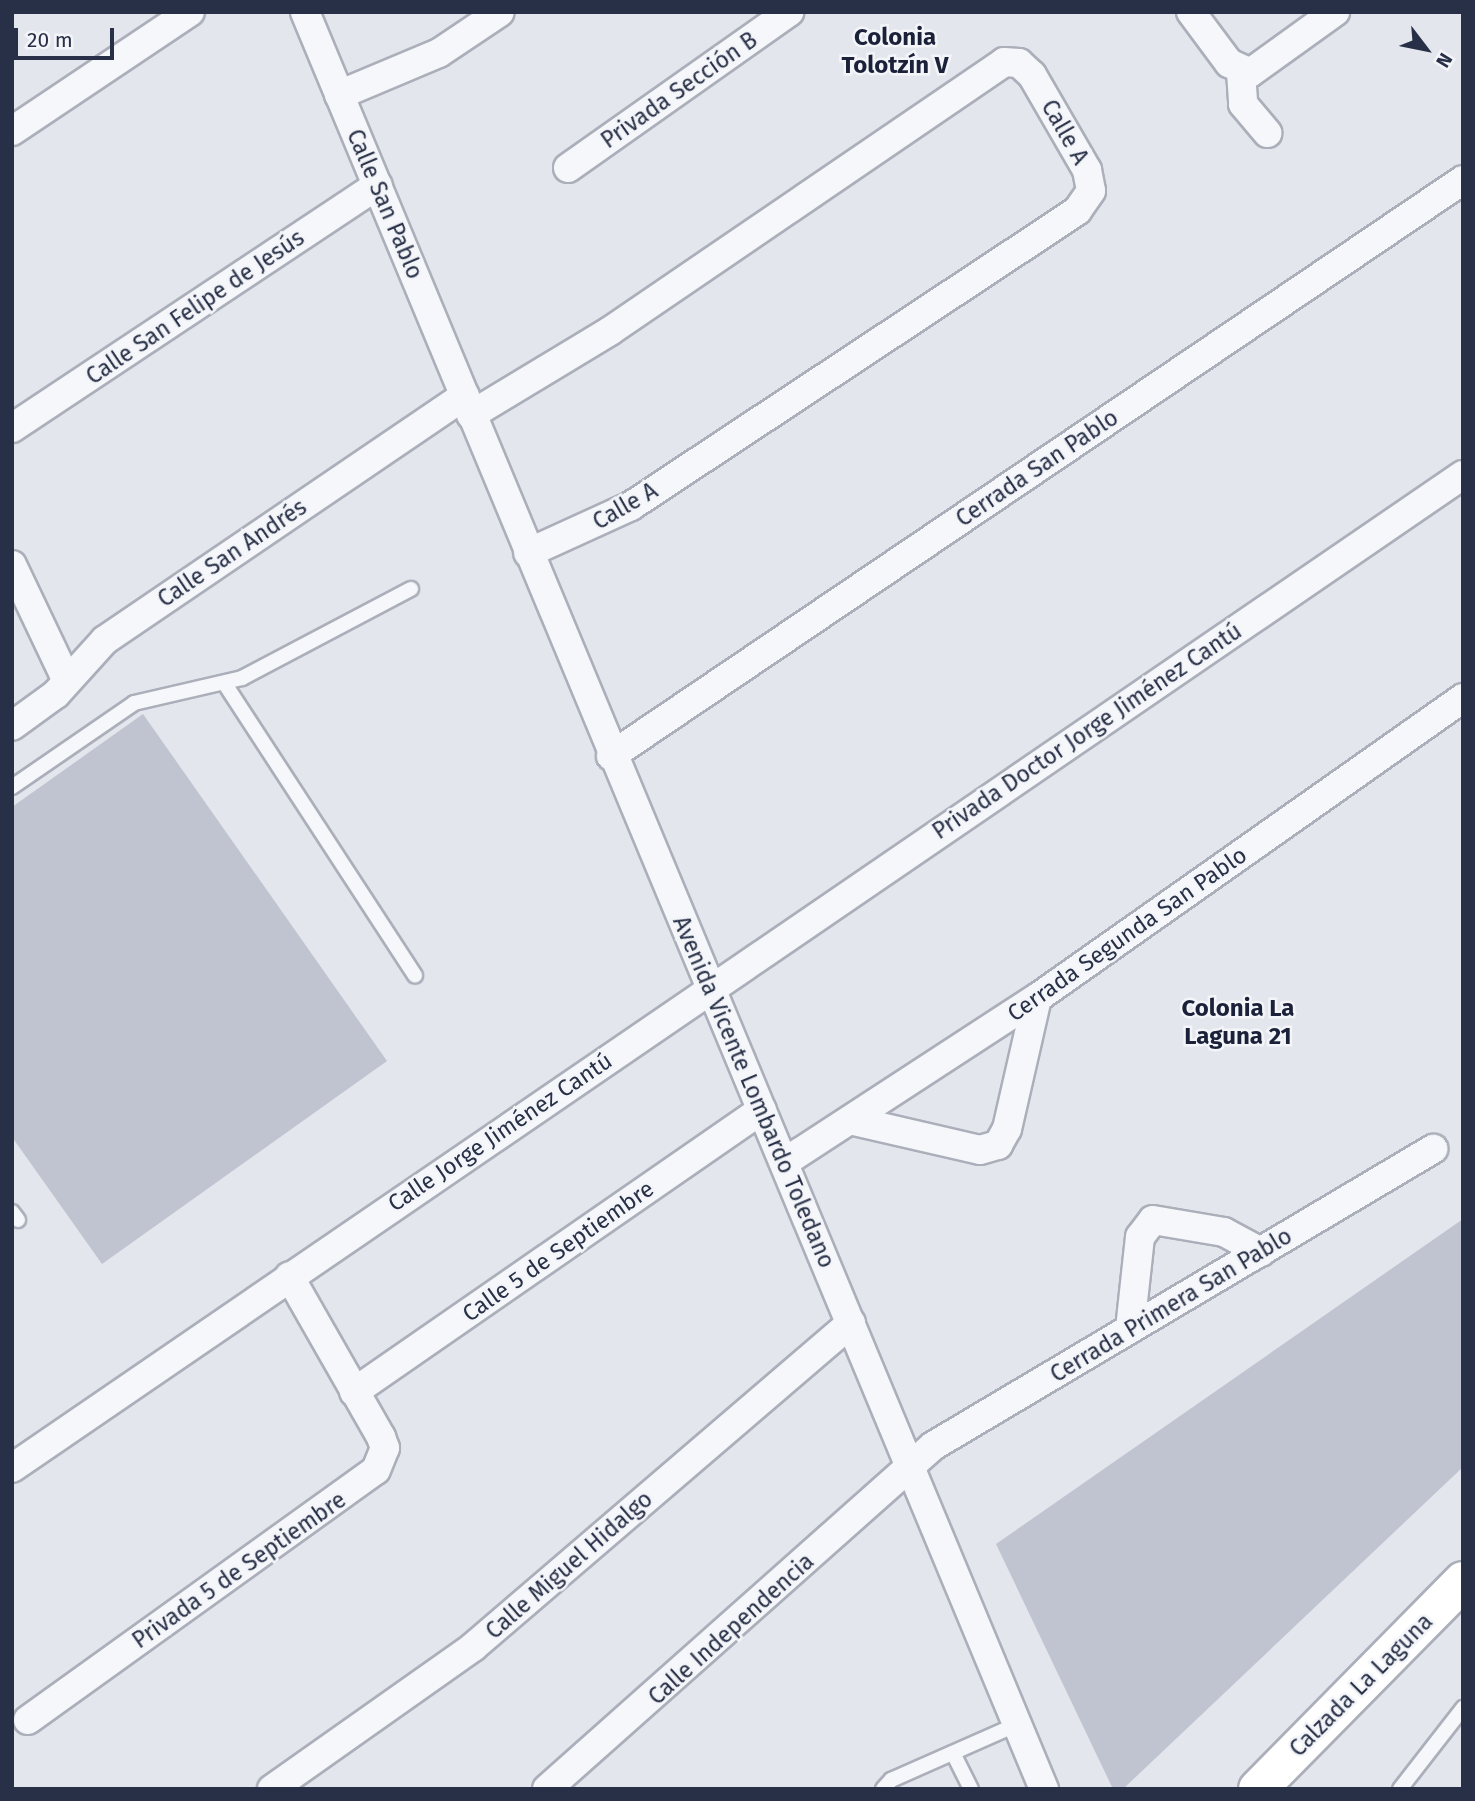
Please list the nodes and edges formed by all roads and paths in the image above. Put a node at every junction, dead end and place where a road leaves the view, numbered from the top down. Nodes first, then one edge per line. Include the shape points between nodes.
1 (190, 12) edge
2 (305, 12) edge
3 (500, 12) edge
4 (789, 12) edge
5 (1191, 12) edge
6 (1335, 12) edge
7 (1241, 72) junction
8 (339, 95) junction
9 (12, 131) edge
10 (1267, 133) dead end
11 (568, 169) dead end
12 (1463, 180) edge
13 (378, 185) junction
14 (468, 405) junction
15 (12, 428) edge
16 (1463, 475) edge
17 (528, 553) junction
18 (12, 565) edge
19 (411, 590) dead end
20 (67, 681) junction
21 (225, 684) junction
22 (1463, 698) edge
23 (12, 726) edge
24 (611, 756) junction
25 (12, 787) edge
26 (415, 975) dead end
27 (711, 987) junction
28 (1037, 998) junction
29 (762, 1110) junction
30 (850, 1120) junction
31 (1433, 1149) dead end
32 (785, 1162) junction
33 (1261, 1252) junction
34 (289, 1276) junction
35 (850, 1323) junction
36 (1130, 1329) junction
37 (354, 1392) junction
38 (911, 1464) junction
39 (12, 1468) edge
40 (1463, 1581) edge
41 (1463, 1708) edge
42 (28, 1720) dead end
43 (1018, 1724) junction
44 (953, 1753) junction
45 (574, 1780) edge
46 (272, 1789) edge
47 (547, 1789) edge
48 (883, 1789) edge
49 (971, 1789) edge
50 (1044, 1789) edge
51 (1258, 1789) edge
52 (1400, 1789) edge

1 - 9 street
2 - 8 street, Calle San Pablo
3 - 8 street via 439,53
4 - 11 street, Privada Sección B
5 - 7 street
6 - 7 street via 1258,70
7 - 10 street via 1243,104
8 - 13 street, Calle San Pablo
12 - 24 street, Cerrada San Pablo
13 - 14 street, Calle San Pablo
13 - 15 street, Calle San Felipe de Jesús
14 - 17 street, Avenida Vicente Lombardo Toledano
14 - 17 street, Calle A via 610,331 1004,62 1019,63 1032,75 1087,170 1091,191 1077,211 631,506
14 - 20 street, Calle San Andrés via 105,640
16 - 27 street, Privada Doctor Jorge Jiménez Cantú
17 - 24 street, Avenida Vicente Lombardo Toledano
18 - 20 street
19 - 21 lane
20 - 23 street, Calle San Andrés
21 - 25 lane via 155,695 134,703
21 - 26 lane
22 - 28 street, Cerrada Segunda San Pablo
24 - 27 street, Avenida Vicente Lombardo Toledano
27 - 29 street, Avenida Vicente Lombardo Toledano
27 - 34 street, Calle Jorge Jiménez Cantú
28 - 30 street, Cerrada Segunda San Pablo
28 - 30 street via 1007,1129 998,1145 980,1150
29 - 32 street, Avenida Vicente Lombardo Toledano
29 - 37 street, Calle 5 de Septiembre
30 - 32 street, Cerrada Segunda San Pablo
31 - 33 street, Cerrada Primera San Pablo
32 - 35 street, Avenida Vicente Lombardo Toledano
33 - 36 street, Cerrada Primera San Pablo
33 - 36 street via 1224,1232 1153,1220 1140,1237
34 - 37 street
34 - 39 street, Calle Jorge Jiménez Cantú
35 - 38 street, Avenida Vicente Lombardo Toledano
35 - 46 street, Calle Miguel Hidalgo via 481,1640
36 - 38 street, Cerrada Primera San Pablo via 933,1446
37 - 42 street, Privada 5 de Septiembre via 385,1448 376,1470
38 - 43 street, Avenida Vicente Lombardo Toledano
38 - 45 street, Calle Independencia via 882,1496
40 - 51 street, Calzada La Laguna
41 - 52 lane
43 - 44 lane
43 - 50 street, Avenida Vicente Lombardo Toledano
44 - 48 lane via 891,1780
44 - 49 lane
45 - 47 street, Calle Independencia

